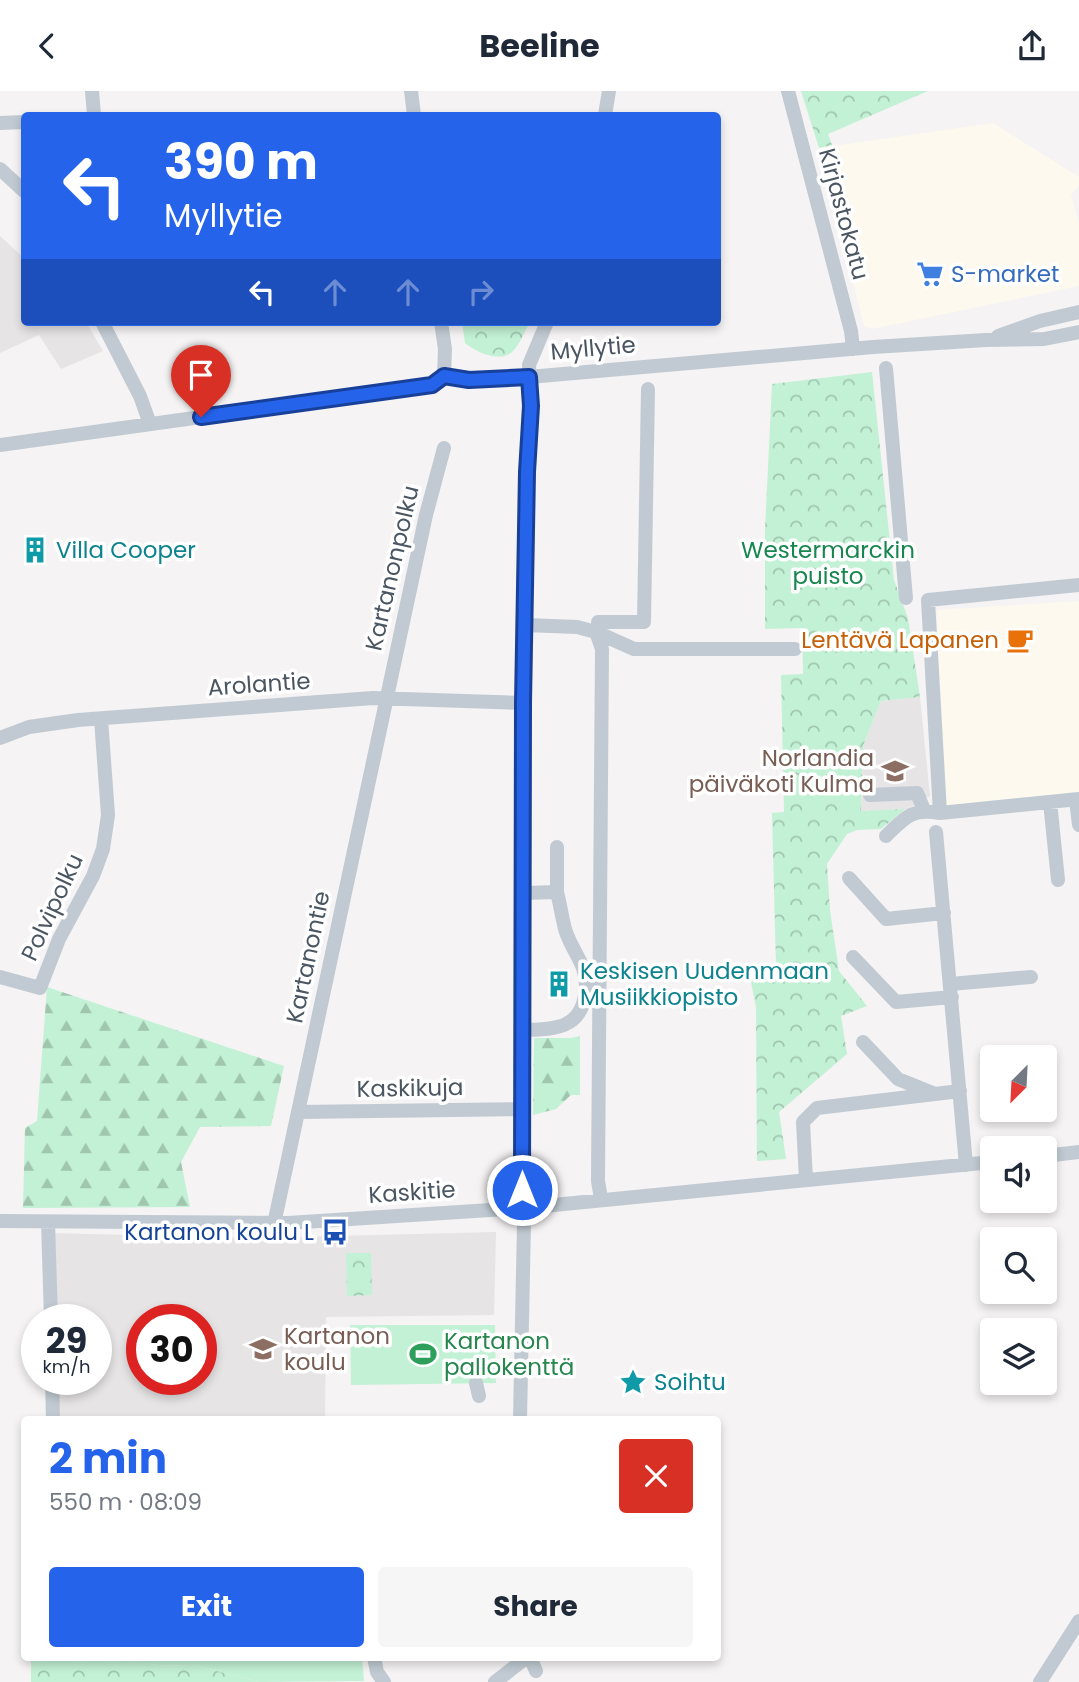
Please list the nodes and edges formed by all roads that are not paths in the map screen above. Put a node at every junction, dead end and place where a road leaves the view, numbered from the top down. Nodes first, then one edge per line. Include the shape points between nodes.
1 (92, 91) edge
2 (411, 91) edge
3 (609, 91) edge
4 (788, 91) edge
5 (94, 112) edge
6 (414, 112) edge
7 (606, 112) edge
8 (21, 122) edge
9 (0, 123) edge
10 (0, 169) edge
11 (21, 188) edge
12 (1079, 312) edge
13 (104, 326) edge
14 (442, 326) edge
15 (545, 326) edge
16 (1079, 332) edge
17 (986, 340) junction
18 (853, 349) junction
19 (886, 368) dead end
20 (444, 376) junction
21 (529, 377) junction
22 (648, 389) dead end
23 (150, 424) junction
24 (0, 445) edge
25 (443, 448) dead end
26 (1079, 585) edge
27 (906, 598) dead end
28 (526, 625) junction
29 (597, 627) junction
30 (795, 649) dead end
31 (386, 699) junction
32 (523, 703) junction
33 (101, 719) junction
34 (0, 737) edge
35 (870, 795) dead end
36 (1078, 799) edge
37 (1050, 802) junction
38 (924, 810) junction
39 (940, 813) junction
40 (1079, 825) edge
41 (936, 832) dead end
42 (886, 836) dead end
43 (558, 847) dead end
44 (849, 878) dead end
45 (1058, 880) dead end
46 (557, 892) junction
47 (524, 893) junction
48 (944, 913) junction
49 (853, 957) dead end
50 (0, 977) edge
51 (1031, 977) dead end
52 (951, 991) junction
53 (523, 1030) junction
54 (863, 1042) dead end
55 (935, 1094) junction
56 (961, 1094) junction
57 (522, 1109) junction
58 (298, 1112) junction
59 (1079, 1152) edge
60 (1057, 1155) edge
61 (980, 1163) edge
62 (966, 1164) junction
63 (806, 1180) junction
64 (601, 1199) junction
65 (523, 1208) junction
66 (0, 1221) edge
67 (48, 1222) junction
68 (274, 1224) junction
69 (51, 1304) edge
70 (52, 1395) edge
71 (53, 1416) edge
72 (520, 1416) edge
73 (1079, 1621) edge
74 (375, 1661) edge
75 (531, 1662) edge
76 (384, 1682) edge
77 (495, 1682) edge
78 (1040, 1682) edge

1 - 5 street
2 - 6 street
3 - 7 street
4 - 18 street, Kirjastokatu
8 - 9 street
10 - 11 street
12 - 17 street, Myllytie
13 - 23 street
14 - 20 street
15 - 21 street via 531,356
16 - 17 street, Myllytie via 1044,339
17 - 18 street, Myllytie
18 - 21 street, Myllytie
19 - 27 street
20 - 21 street, Myllytie via 469,380
20 - 23 street, Myllytie via 432,385
21 - 28 street
22 - 29 street via 644,622
23 - 24 street, Myllytie
25 - 31 street, Kartanonpolku
26 - 39 street via 929,600
28 - 29 street
28 - 32 street
29 - 30 street via 634,649
29 - 64 street via 602,649
31 - 32 street, Arolantie
31 - 33 street, Arolantie
31 - 58 street, Kartanontie
32 - 47 street
33 - 34 street, Arolantie via 29,727
33 - 50 street, Polvipolku via 108,815 93,876 59,939 40,988
35 - 38 street via 917,793
36 - 37 street
36 - 40 street
37 - 39 street
37 - 45 street
38 - 39 street
38 - 42 street via 908,815
41 - 48 street
43 - 46 street
44 - 48 street via 886,919
46 - 47 street
46 - 53 street via 566,931 584,971 584,1004 579,1015 565,1025
47 - 53 street
48 - 52 street
49 - 52 street via 896,1002
51 - 52 street
52 - 56 street
53 - 57 street
54 - 55 street via 898,1079
55 - 56 street
55 - 63 street via 817,1108 803,1122
56 - 62 street
57 - 58 street, Kaskikuja
57 - 65 street
58 - 68 street, Kartanontie
59 - 60 street
61 - 62 street, Kaskitie
62 - 63 street, Kaskitie
63 - 64 street, Kaskitie
64 - 65 street, Kaskitie
65 - 68 street, Kaskitie
65 - 72 street
66 - 67 street, Kaskitie
67 - 68 street, Kaskitie
67 - 69 street
70 - 71 street
73 - 78 street
74 - 76 street
75 - 77 street

